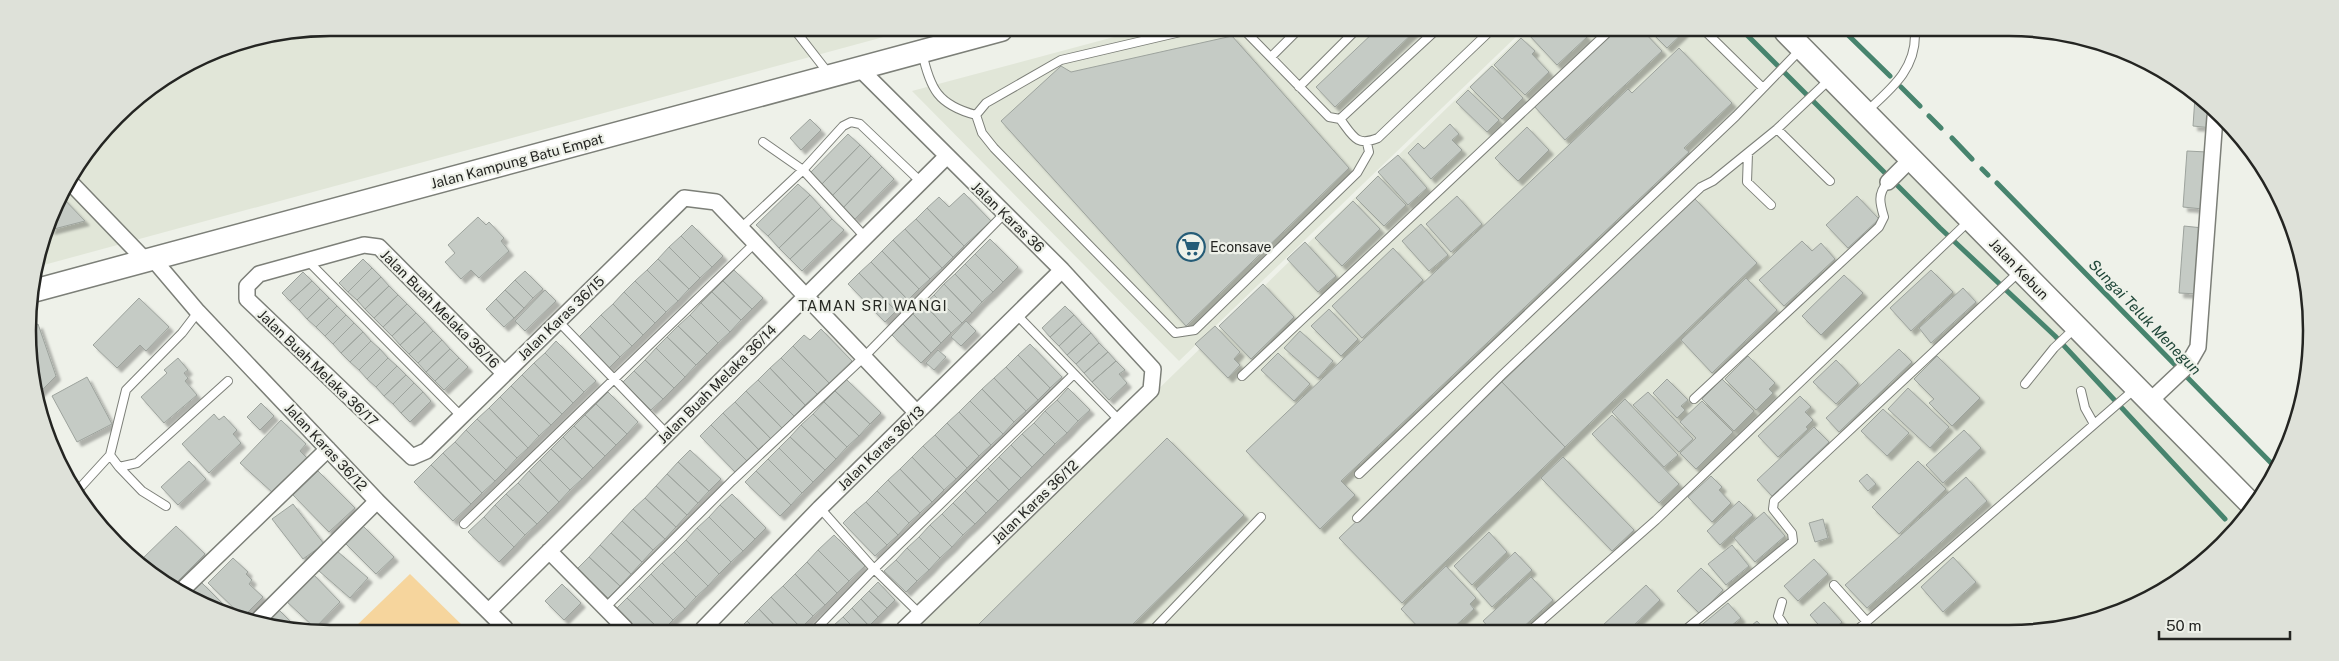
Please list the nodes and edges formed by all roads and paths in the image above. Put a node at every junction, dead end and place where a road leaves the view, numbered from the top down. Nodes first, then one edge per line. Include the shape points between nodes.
1 (799, 36) edge
2 (951, 36) edge
3 (1163, 36) edge
4 (1251, 36) edge
5 (1292, 36) edge
6 (1350, 36) edge
7 (1430, 36) edge
8 (1485, 36) edge
9 (1604, 36) edge
10 (1710, 36) edge
11 (1790, 36) edge
12 (1916, 36) edge
13 (1802, 48) junction
14 (921, 52) junction
15 (1271, 57) junction
16 (860, 68) junction
17 (830, 76) junction
18 (1831, 78) junction
19 (1300, 87) junction
20 (1763, 88) junction
21 (1866, 112) junction
22 (976, 115) junction
23 (1340, 120) junction
24 (2215, 120) edge
25 (1777, 129) junction
26 (763, 142) dead end
27 (1367, 142) junction
28 (1748, 153) junction
29 (946, 156) junction
30 (1911, 159) junction
31 (803, 170) junction
32 (1891, 180) joint
33 (1830, 181) dead end
34 (921, 182) junction
35 (74, 186) edge
36 (1771, 205) dead end
37 (1004, 214) junction
38 (1970, 219) junction
39 (741, 228) junction
40 (865, 237) junction
41 (755, 242) junction
42 (150, 260) junction
43 (308, 261) junction
44 (1062, 270) junction
45 (259, 274) joint
46 (2008, 282) junction
47 (40, 288) edge
48 (806, 296) junction
49 (198, 312) junction
50 (1017, 315) junction
51 (558, 321) junction
52 (2069, 333) junction
53 (864, 357) junction
54 (1152, 369) joint
55 (504, 373) junction
56 (1074, 374) junction
57 (1242, 376) dead end
58 (615, 380) junction
59 (228, 381) dead end
60 (2025, 384) dead end
61 (2081, 391) dead end
62 (2131, 399) junction
63 (1694, 400) dead end
64 (917, 413) junction
65 (461, 416) junction
66 (1120, 421) junction
67 (2094, 424) junction
68 (667, 434) junction
69 (328, 449) junction
70 (110, 455) junction
71 (412, 457) joint
72 (119, 467) junction
73 (1359, 474) dead end
74 (81, 486) edge
75 (377, 501) junction
76 (2248, 501) edge
77 (166, 506) dead end
78 (820, 508) junction
79 (1261, 517) dead end
80 (1357, 518) dead end
81 (464, 524) dead end
82 (549, 551) junction
83 (874, 569) junction
84 (1834, 585) dead end
85 (186, 586) edge
86 (1782, 602) dead end
87 (605, 608) junction
88 (488, 611) junction
89 (920, 614) junction
90 (261, 617) edge
91 (1867, 622) junction
92 (502, 625) edge
93 (622, 625) edge
94 (706, 625) edge
95 (820, 625) edge
96 (908, 625) edge
97 (1158, 625) edge
98 (1537, 625) edge
99 (1691, 625) edge
100 (1784, 625) edge
101 (1863, 625) edge

1 - 17 lane
2 - 14 main road, Jalan Kampung Batu Empat
3 - 22 lane via 1061,60 986,102
4 - 15 lane
5 - 15 lane
6 - 19 lane
7 - 23 lane
8 - 27 lane via 1378,138
9 - 57 lane
10 - 20 lane
11 - 13 main road, Jalan Kebun
12 - 21 lane via 1904,76
13 - 18 main road, Jalan Kebun
13 - 20 lane
14 - 16 main road, Jalan Kampung Batu Empat
14 - 22 lane via 927,77 936,95 958,110
15 - 19 lane
16 - 17 main road, Jalan Kampung Batu Empat
16 - 29 street, Jalan Karas 36
17 - 42 main road, Jalan Kampung Batu Empat
18 - 21 main road, Jalan Kebun
18 - 25 lane
19 - 23 lane via 1329,118
20 - 73 lane
21 - 30 main road, Jalan Kebun
22 - 27 lane via 982,133 994,148 1175,333 1195,330 1357,173 1369,152
23 - 27 lane via 1357,140
24 - 62 street via 2198,347 2183,371
25 - 28 lane
25 - 33 lane
26 - 31 lane
28 - 36 lane via 1747,182
28 - 80 lane via 1713,182 1702,187 1502,375
29 - 34 street, Jalan Buah Melaka 36/14
29 - 37 street, Jalan Karas 36
30 - 32 street
30 - 38 main road, Jalan Kebun
31 - 34 lane via 843,126 851,122 860,124
31 - 39 lane
31 - 40 lane
32 - 63 lane via 1880,195 1884,217 1878,227
34 - 40 street, Jalan Buah Melaka 36/14
35 - 42 street, Jalan Karas 36/12
37 - 44 street, Jalan Karas 36
37 - 53 lane
38 - 46 main road, Jalan Kebun
38 - 98 lane via 1656,520
39 - 41 street
39 - 51 street, Jalan Karas 36/15 via 716,202 684,198
40 - 48 street, Jalan Buah Melaka 36/14
41 - 48 street
41 - 58 lane
42 - 47 main road, Jalan Kampung Batu Empat
42 - 49 street, Jalan Karas 36/12
43 - 45 street, Jalan Buah Melaka 36/16
43 - 55 street, Jalan Buah Melaka 36/16 via 364,246 379,247
43 - 65 lane
44 - 50 street, Jalan Karas 36/13
44 - 54 street, Jalan Karas 36
45 - 71 street, Jalan Buah Melaka 36/17 via 247,286 247,299
46 - 52 main road, Jalan Kebun
46 - 99 lane via 1774,501 1773,509 1792,533 1793,541
48 - 53 street
48 - 68 street, Jalan Buah Melaka 36/14
49 - 69 street, Jalan Karas 36/12
49 - 70 lane via 126,390
50 - 56 lane
50 - 64 street, Jalan Karas 36/13
51 - 55 street, Jalan Karas 36/15
51 - 58 lane
52 - 60 lane
52 - 62 main road, Jalan Kebun
53 - 64 street
53 - 87 lane via 732,481
54 - 66 street, Jalan Karas 36/12 via 1151,390
55 - 65 street, Jalan Karas 36/15
56 - 66 lane
56 - 83 lane
58 - 68 lane
58 - 81 lane
59 - 72 lane via 137,463
61 - 67 lane via 2085,408
62 - 67 lane
62 - 76 main road, Jalan Kebun
64 - 78 street, Jalan Karas 36/13
65 - 71 street, Jalan Karas 36/15 via 426,451
66 - 89 street, Jalan Karas 36/12
67 - 91 lane
68 - 82 street, Jalan Buah Melaka 36/14
69 - 75 street, Jalan Karas 36/12
69 - 85 street
70 - 72 lane
70 - 74 lane
72 - 77 lane via 142,491
75 - 88 street, Jalan Karas 36/12
75 - 90 street
78 - 83 lane
78 - 94 street, Jalan Karas 36/13
79 - 97 lane
82 - 87 street
82 - 88 street, Jalan Buah Melaka 36/14
83 - 89 lane
83 - 95 lane
84 - 91 lane
86 - 100 lane via 1778,616
87 - 93 street
88 - 92 street, Jalan Karas 36/12
89 - 96 street, Jalan Karas 36/12
91 - 101 lane

